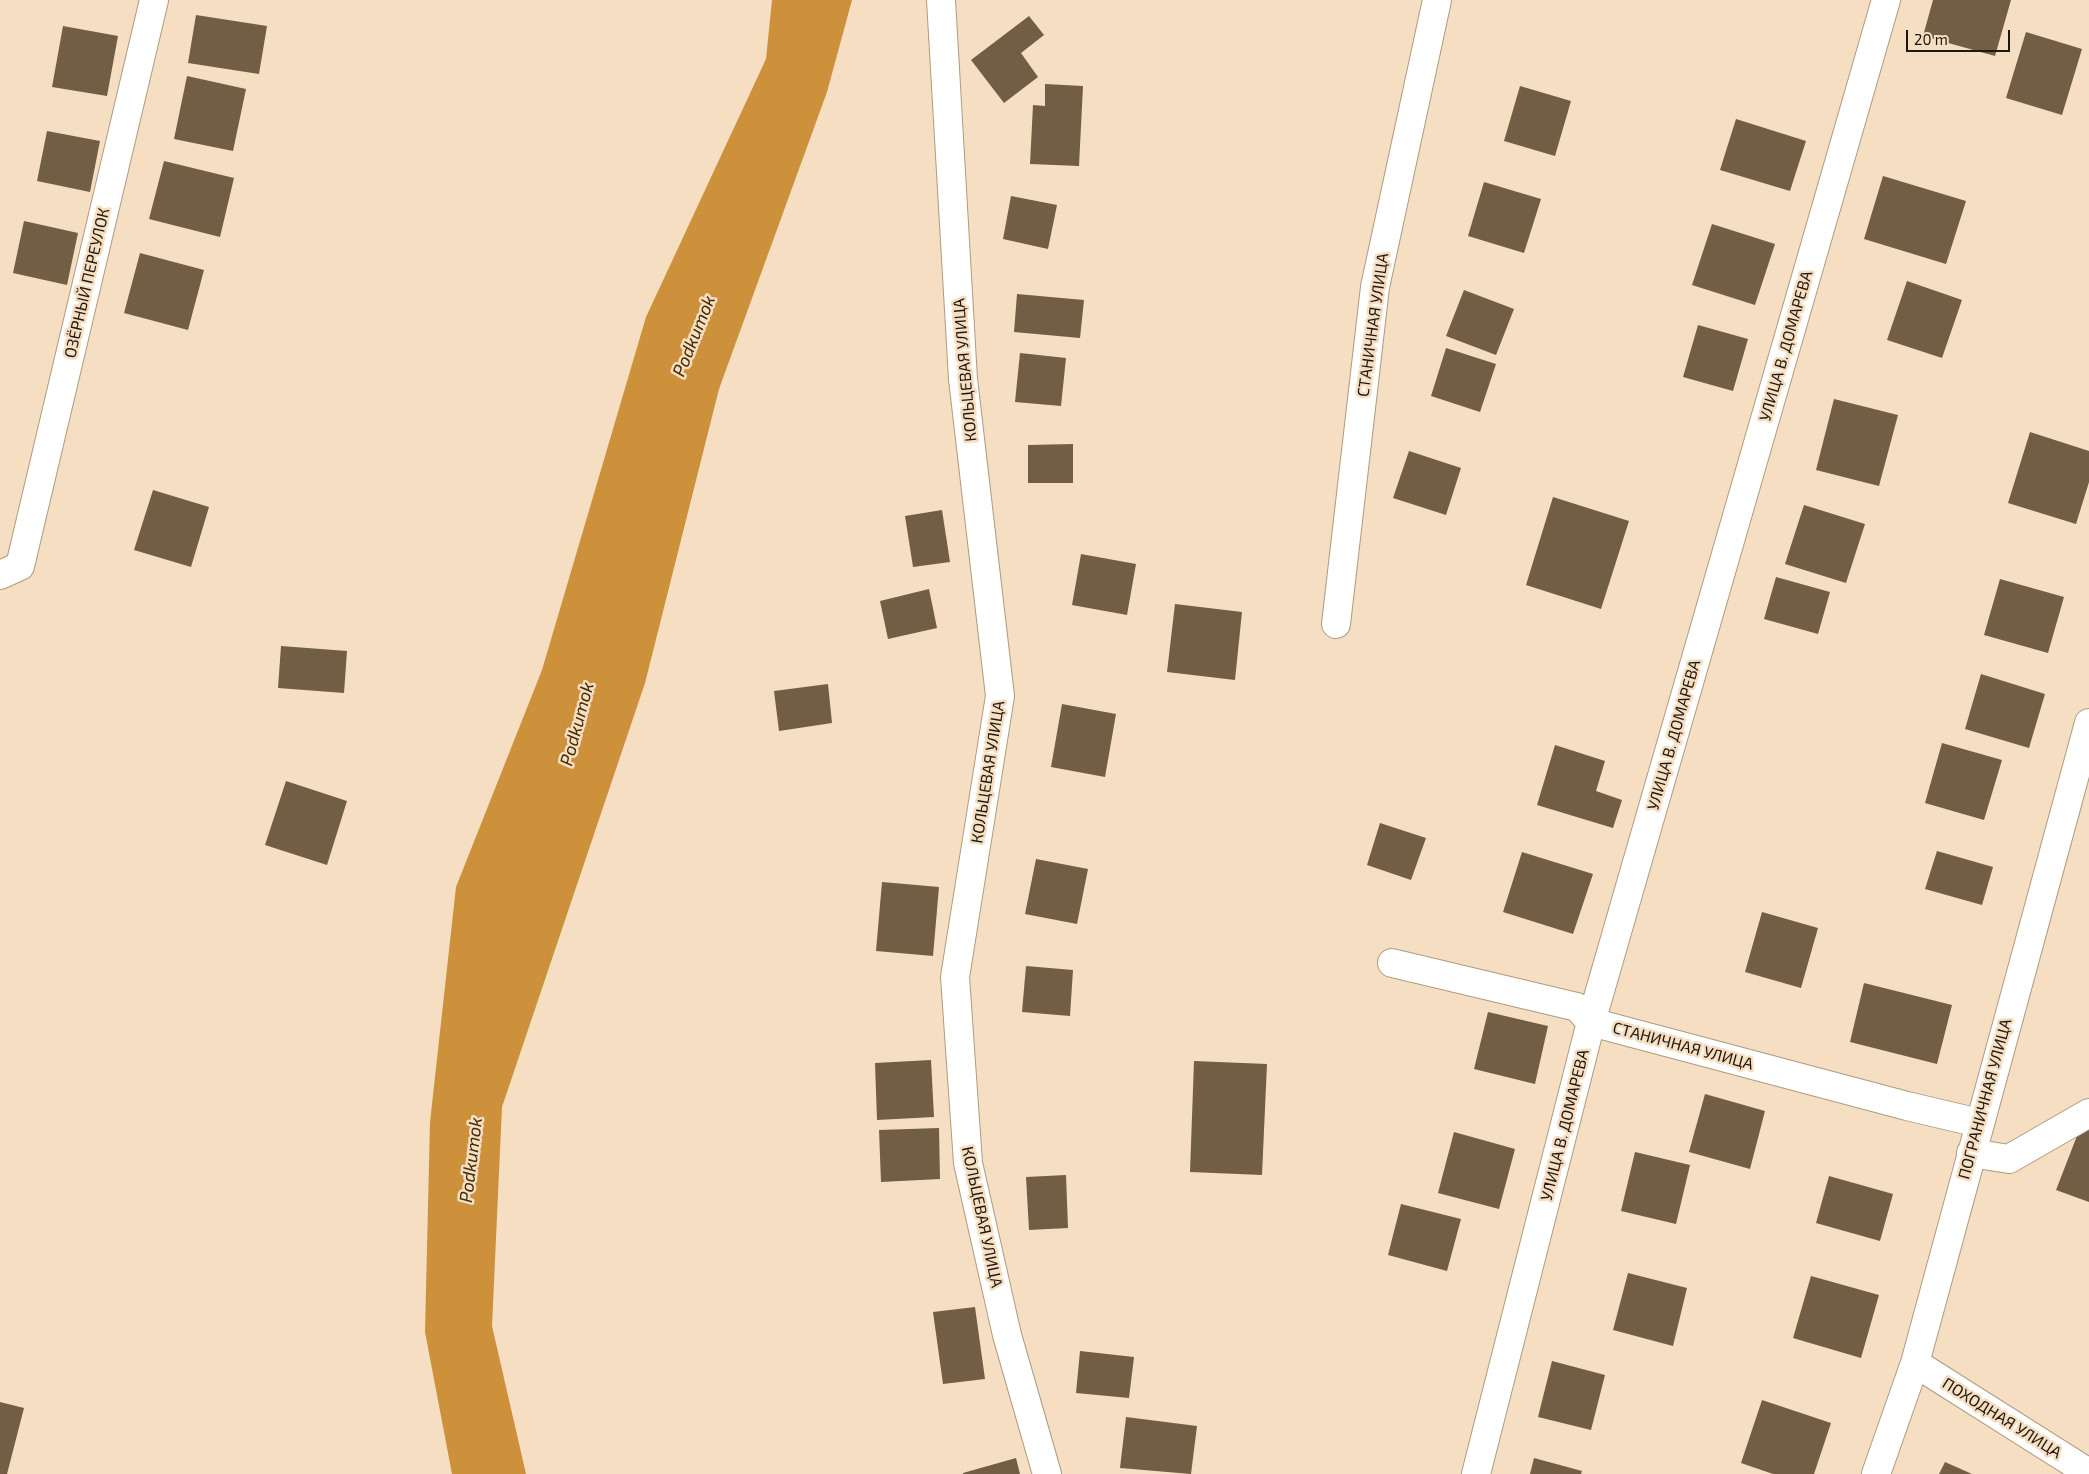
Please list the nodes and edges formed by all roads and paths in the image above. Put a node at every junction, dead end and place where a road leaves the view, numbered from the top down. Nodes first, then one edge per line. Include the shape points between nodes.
1 (154, 0) edge
2 (941, 0) edge
3 (1437, 0) edge
4 (1886, 0) edge
5 (10, 571) edge
6 (1336, 624) dead end
7 (2089, 722) edge
8 (1392, 962) dead end
9 (1591, 1022) junction
10 (2089, 1113) edge
11 (1979, 1123) junction
12 (1971, 1153) junction
13 (1914, 1363) junction
14 (2089, 1473) edge
15 (1047, 1474) edge
16 (1476, 1474) edge
17 (1876, 1474) edge

1 - 5 street, ОЗЁРНЫЙ ПЕРЕУЛОК
2 - 15 street, КОЛЬЦЕВАЯ УЛИЦА via 963,380 1000,696 955,977 968,1163 1007,1335
3 - 6 street, СТАНИЧНАЯ УЛИЦА via 1375,288
4 - 9 street, УЛИЦА В. ДОМАРЕВА
7 - 11 street, ПОГРАНИЧНАЯ УЛИЦА
8 - 9 street, СТАНИЧНАЯ УЛИЦА via 1577,1007
9 - 11 street, СТАНИЧНАЯ УЛИЦА
9 - 16 street, УЛИЦА В. ДОМАРЕВА
10 - 12 street via 2009,1159
11 - 12 street, ПОГРАНИЧНАЯ УЛИЦА
12 - 13 street, ПОГРАНИЧНАЯ УЛИЦА
13 - 14 street, ПОХОДНАЯ УЛИЦА
13 - 17 street, ПОГРАНИЧНАЯ УЛИЦА

